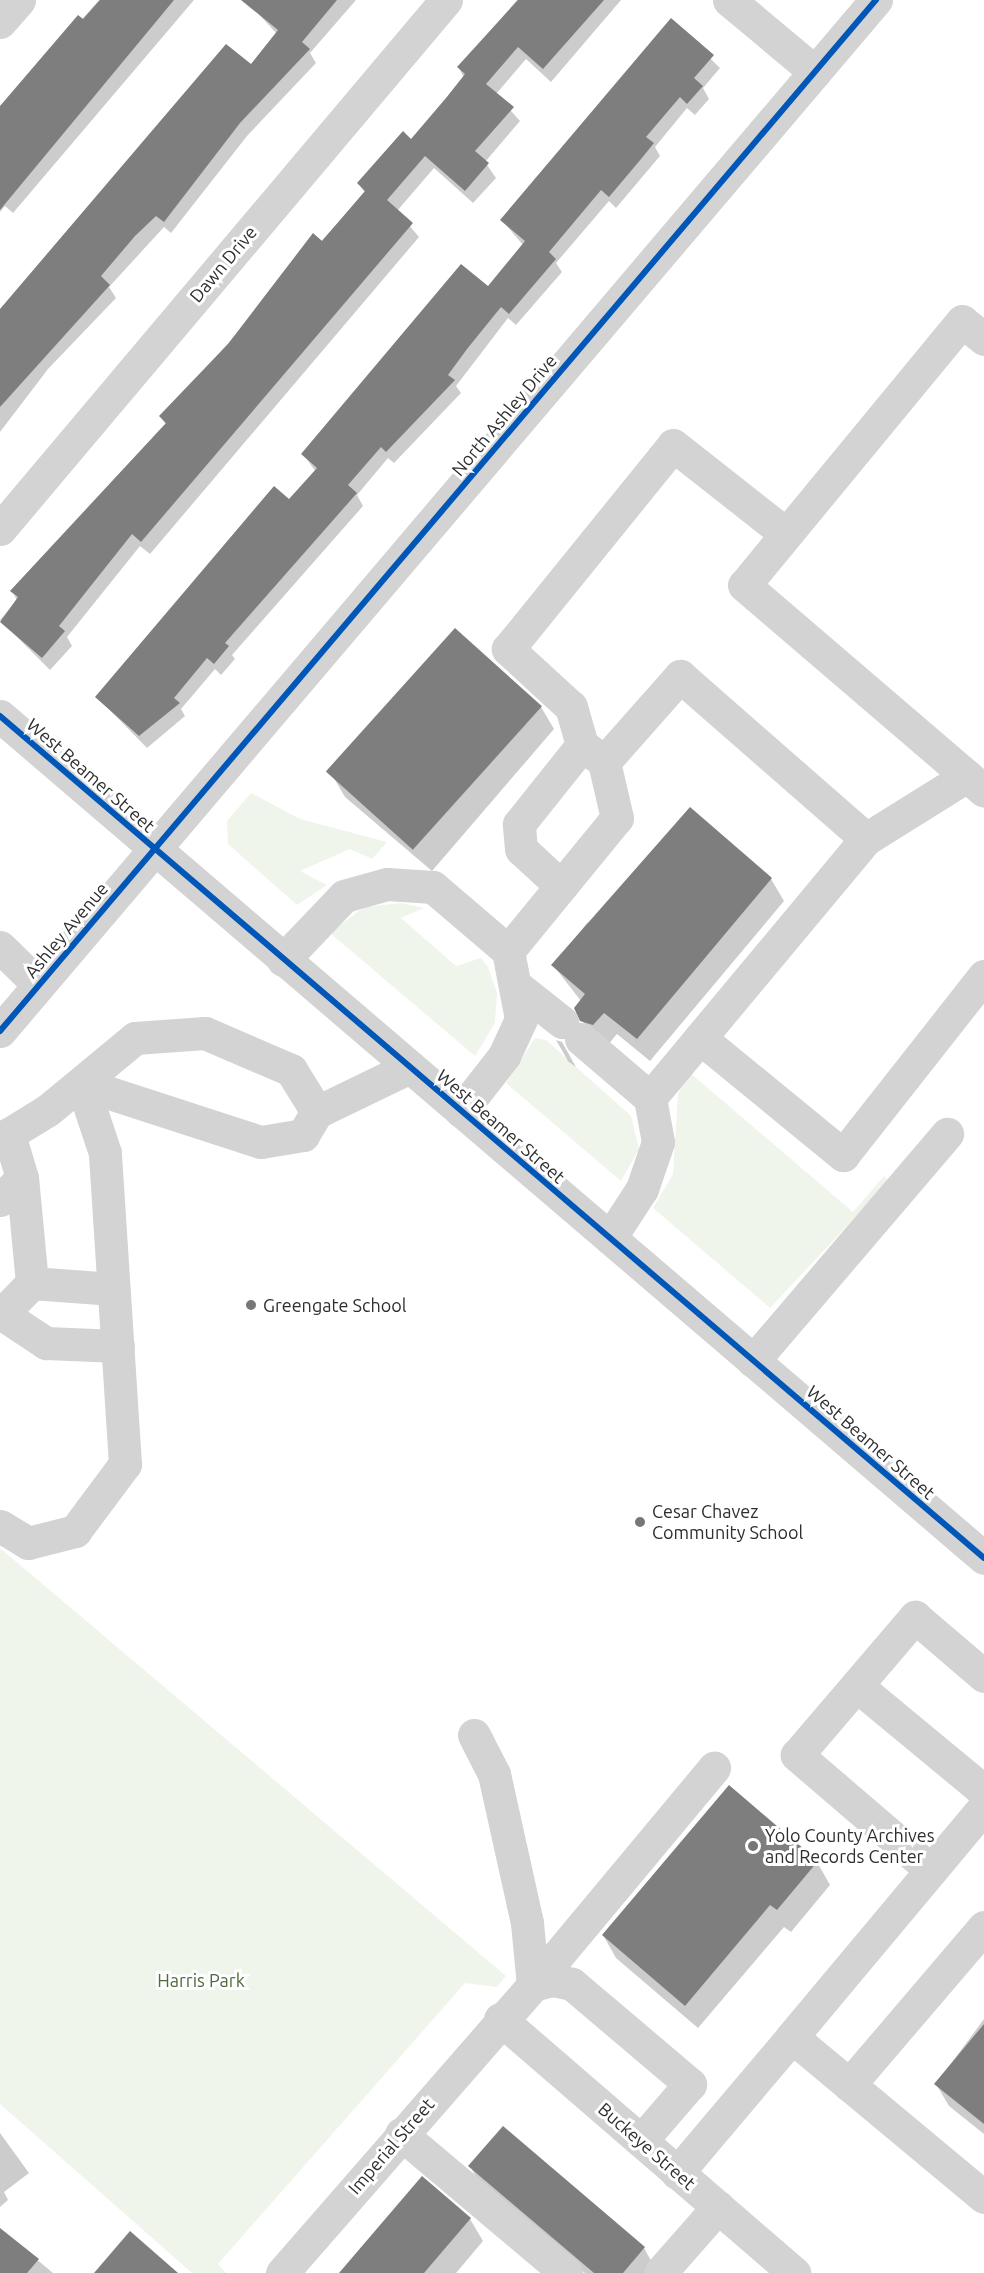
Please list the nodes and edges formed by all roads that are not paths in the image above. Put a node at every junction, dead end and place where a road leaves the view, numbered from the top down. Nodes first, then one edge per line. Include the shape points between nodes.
1 (19, 0) edge
2 (446, 0) edge
3 (729, 0) edge
4 (876, 0) edge
5 (0, 22) edge
6 (815, 72) junction
7 (984, 339) edge
8 (0, 529) edge
9 (785, 533) junction
10 (0, 716) edge
11 (593, 754) junction
12 (975, 784) edge
13 (866, 839) junction
14 (154, 849) junction
15 (561, 886) junction
16 (0, 947) edge
17 (508, 951) junction
18 (284, 960) junction
19 (984, 976) edge
20 (39, 985) junction
21 (515, 985) junction
22 (0, 1031) edge
23 (700, 1038) junction
24 (410, 1067) junction
25 (82, 1084) junction
26 (650, 1098) junction
27 (460, 1111) junction
28 (317, 1112) junction
29 (4, 1130) edge
30 (947, 1134) dead end
31 (11, 1189) edge
32 (610, 1238) junction
33 (32, 1282) junction
34 (113, 1289) junction
35 (1, 1315) edge
36 (118, 1346) junction
37 (753, 1361) junction
38 (0, 1526) edge
39 (984, 1558) edge
40 (984, 1676) edge
41 (857, 1686) junction
42 (474, 1735) dead end
43 (714, 1768) dead end
44 (983, 1807) edge
45 (931, 1870) junction
46 (984, 1927) edge
47 (534, 1985) junction
48 (500, 2019) junction
49 (792, 2037) junction
50 (849, 2085) junction
51 (401, 2134) junction
52 (641, 2141) junction
53 (677, 2173) junction
54 (984, 2197) edge
55 (718, 2207) junction
56 (282, 2273) edge
57 (566, 2273) edge
58 (660, 2273) edge
59 (794, 2273) edge

1 - 5 street
2 - 8 street, Dawn Drive
3 - 6 street
4 - 6 street, North Ashley Drive
6 - 14 street, North Ashley Drive
7 - 9 street via 962,321
9 - 11 street via 673,445 508,649 571,707
9 - 12 street via 744,585
10 - 14 street, West Beamer Street
11 - 13 street via 680,676
11 - 15 street via 617,818
11 - 15 street via 519,824 521,849
12 - 13 street
13 - 23 street
14 - 18 street, West Beamer Street
14 - 20 street, Ashley Avenue
15 - 17 street
16 - 20 street
17 - 18 street via 433,887 387,884 344,896
17 - 21 street
18 - 24 street, West Beamer Street
19 - 23 street via 843,1155
20 - 22 street, Ashley Avenue
21 - 26 street
21 - 27 street via 521,1019 504,1056
23 - 26 street
24 - 27 street, West Beamer Street
24 - 28 street
25 - 28 street via 261,1142 303,1135
25 - 28 street via 135,1038 205,1033 291,1070
25 - 29 street
25 - 34 street via 105,1153
26 - 32 street via 658,1142 642,1189
27 - 32 street, West Beamer Street
29 - 31 street
30 - 37 street
31 - 33 street
32 - 37 street, West Beamer Street
33 - 34 street
33 - 35 street
34 - 36 street
35 - 36 street via 46,1343
36 - 38 street via 126,1464 75,1531 28,1543
37 - 39 street, West Beamer Street
40 - 41 street via 915,1617
41 - 44 street
41 - 45 street via 797,1755
42 - 47 street via 494,1774 527,1923
43 - 47 street, Imperial Street
44 - 45 street
45 - 49 street
46 - 50 street
47 - 48 street, Imperial Street
47 - 52 street via 552,1980 579,1989 690,2084
48 - 51 street, Imperial Street
48 - 52 street, Buckeye Street
49 - 50 street
49 - 53 street
50 - 54 street
51 - 56 street, Imperial Street
51 - 57 street
52 - 53 street, Buckeye Street
53 - 55 street, Buckeye Street
55 - 58 street
55 - 59 street, Buckeye Street

